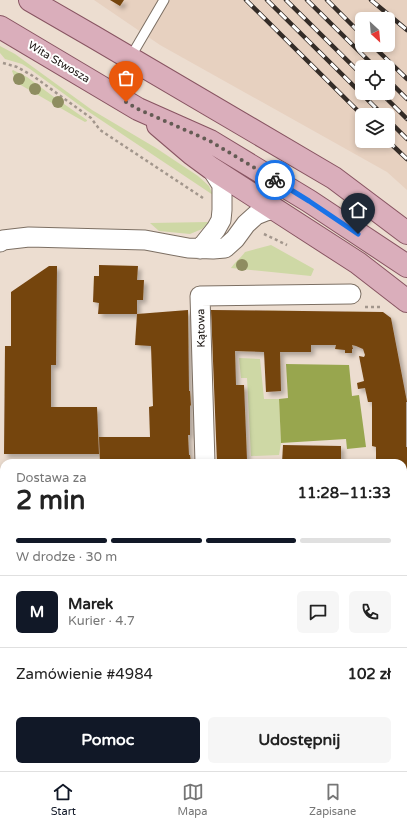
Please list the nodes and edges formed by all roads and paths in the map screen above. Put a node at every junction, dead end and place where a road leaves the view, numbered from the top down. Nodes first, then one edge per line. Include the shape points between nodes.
1 (30, 0) edge
2 (48, 0) edge
3 (164, 0) edge
4 (0, 27) edge
5 (0, 32) edge
6 (94, 37) junction
7 (22, 41) junction
8 (130, 58) junction
9 (3, 63) dead end
10 (138, 109) junction
11 (211, 168) junction
12 (208, 202) dead end
13 (274, 209) junction
14 (407, 232) edge
15 (0, 242) edge
16 (200, 249) junction
17 (407, 266) edge
18 (352, 294) dead end
19 (407, 301) edge
20 (204, 459) edge

1 - 6 main road
2 - 6 main road
3 - 8 lane
4 - 7 main road, Wita Stwosza
5 - 7 main road
6 - 8 main road
7 - 10 main road, Wita Stwosza
8 - 14 main road via 334,178
9 - 12 path via 33,76 91,118 100,130
10 - 11 main road
10 - 17 main road, Wita Stwosza via 210,141 309,201
11 - 13 main road
11 - 16 street via 222,185 221,220
13 - 16 street via 256,215 225,248
13 - 19 main road via 358,263
15 - 16 street via 29,237 145,240
18 - 20 street, Kątowa via 200,296

